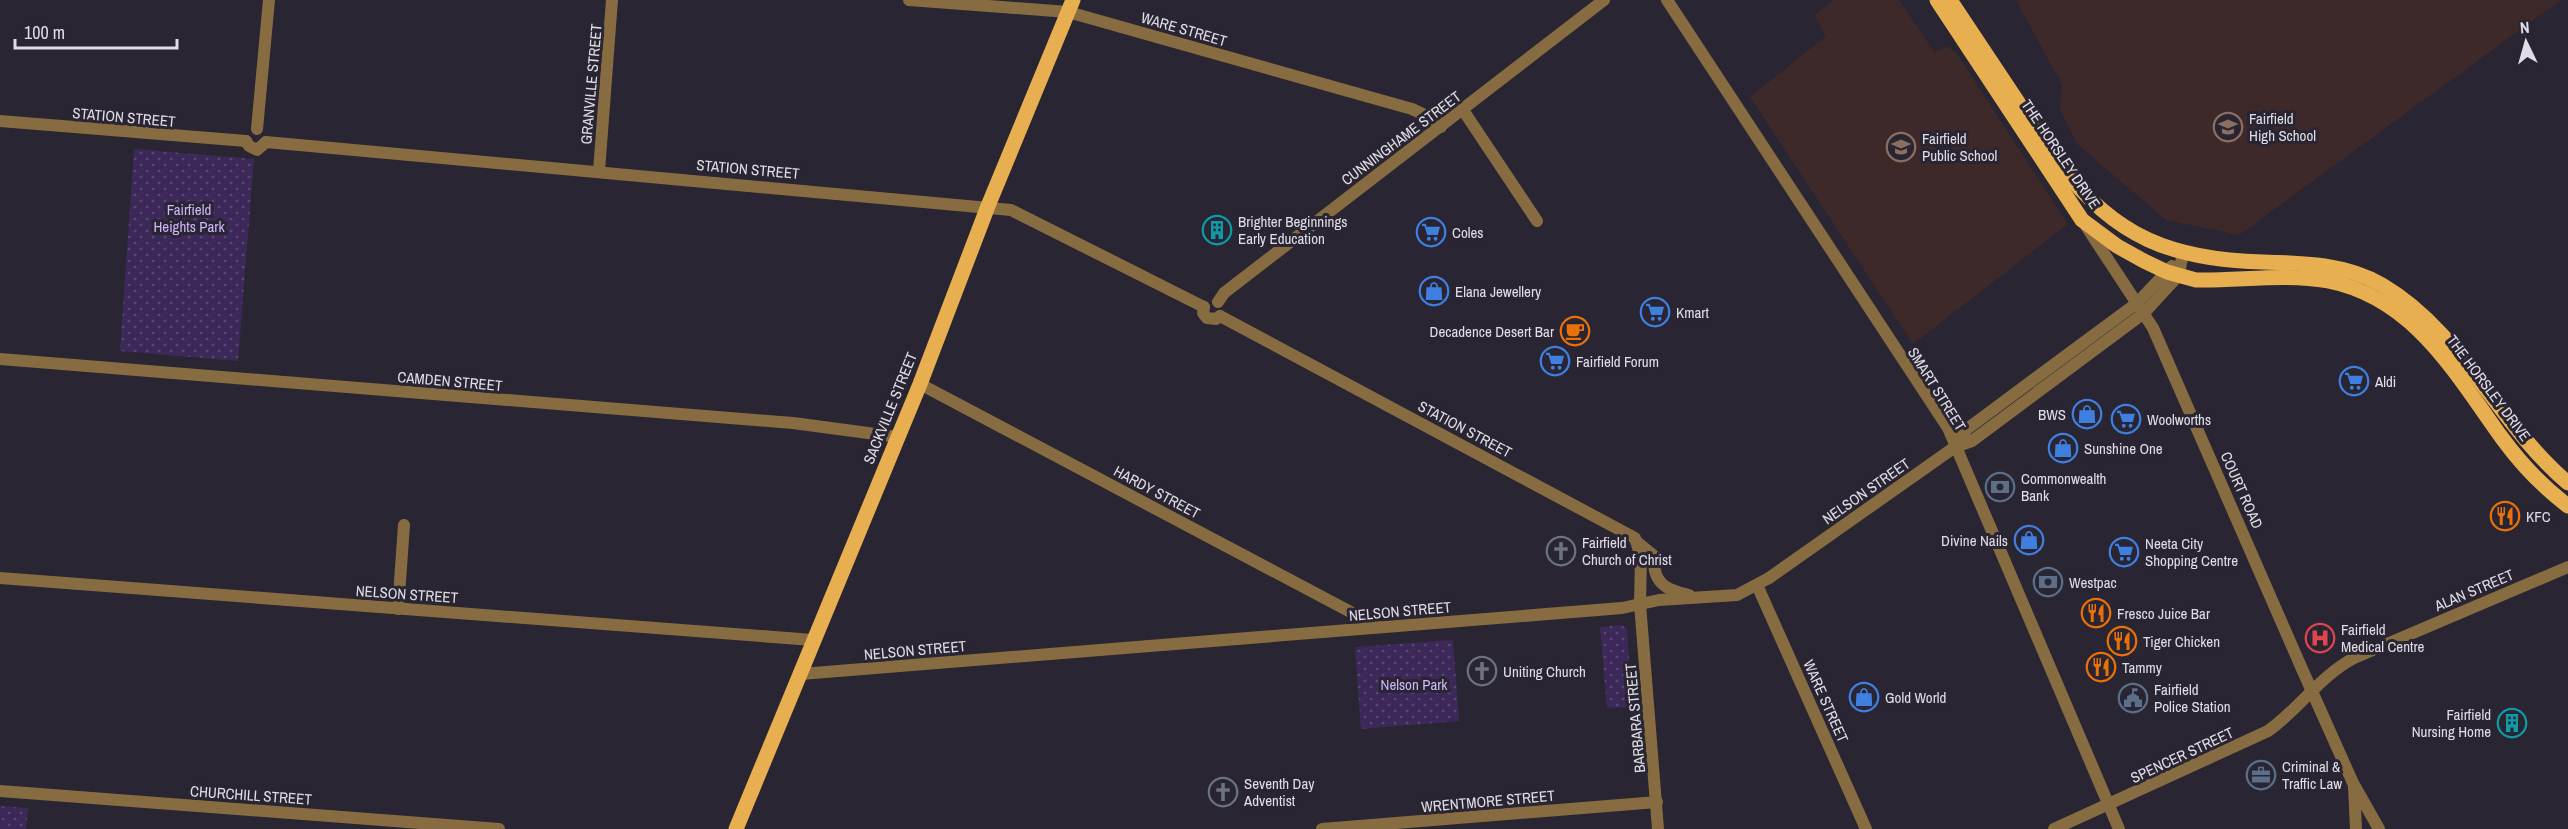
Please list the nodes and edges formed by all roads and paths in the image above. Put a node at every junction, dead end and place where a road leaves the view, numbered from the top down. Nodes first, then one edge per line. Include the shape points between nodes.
1 (269, 0) edge
2 (612, 0) edge
3 (909, 0) edge
4 (1604, 0) edge
5 (1667, 0) edge
6 (1937, 0) edge
7 (1950, 0) edge
8 (1071, 6) edge
9 (1463, 111) junction
10 (0, 121) edge
11 (1441, 127) junction
12 (257, 129) junction
13 (246, 141) junction
14 (266, 142) junction
15 (599, 171) junction
16 (988, 206) junction
17 (1537, 220) dead end
18 (2082, 220) junction
19 (2183, 252) junction
20 (2173, 274) junction
21 (1218, 302) junction
22 (1204, 307) junction
23 (2140, 308) junction
24 (1220, 316) junction
25 (0, 359) edge
26 (920, 384) junction
27 (898, 436) junction
28 (1955, 447) junction
29 (2568, 483) edge
30 (2568, 506) edge
31 (404, 525) dead end
32 (1638, 543) junction
33 (2568, 558) edge
34 (2562, 569) edge
35 (0, 578) edge
36 (1758, 585) junction
37 (1700, 598) junction
38 (1640, 604) junction
39 (398, 609) junction
40 (1379, 627) junction
41 (813, 640) junction
42 (801, 674) junction
43 (2312, 691) junction
44 (2354, 783) junction
45 (0, 790) edge
46 (1657, 802) junction
47 (2109, 805) junction
48 (499, 829) edge
49 (736, 829) edge
50 (1322, 829) edge
51 (1658, 829) edge
52 (1866, 829) edge
53 (2054, 829) edge
54 (2119, 829) edge
55 (2356, 829) edge
56 (2379, 829) edge

1 - 12 street
2 - 15 street, GRANVILLE STREET
3 - 8 street, WARE STREET
4 - 9 street, CUNNINGHAME STREET
5 - 28 street, SMART STREET via 1948,428
6 - 18 main road, THE HORSLEY DRIVE
7 - 19 main road, THE HORSLEY DRIVE via 2075,185 2127,229
8 - 11 street, WARE STREET via 1412,109
8 - 16 main road, SACKVILLE STREET
9 - 11 street, CUNNINGHAME STREET
9 - 17 street
10 - 13 street, STATION STREET
11 - 21 street, CUNNINGHAME STREET via 1224,292
12 - 13 street via 248,134
12 - 14 street
13 - 14 street via 258,150
14 - 15 street, STATION STREET
15 - 16 street, STATION STREET
16 - 22 street, STATION STREET via 1011,210
16 - 26 main road, SACKVILLE STREET
18 - 20 main road, THE HORSLEY DRIVE via 2117,246
18 - 23 street, COURT ROAD
19 - 20 street
19 - 29 main road, THE HORSLEY DRIVE via 2250,262 2332,266 2381,284 2440,332 2528,443
20 - 23 street, NELSON STREET
20 - 30 main road, THE HORSLEY DRIVE via 2196,280 2308,278 2353,288 2381,301 2427,337 2528,470
21 - 22 street via 1209,301
21 - 24 street
22 - 24 street via 1203,313 1209,319
23 - 28 street, NELSON STREET via 1967,429
23 - 43 street, COURT ROAD via 2192,414
24 - 32 street, STATION STREET via 1630,533
25 - 27 street, CAMDEN STREET via 793,423
26 - 27 main road, SACKVILLE STREET
26 - 40 street, HARDY STREET
27 - 41 main road, SACKVILLE STREET
28 - 36 street, NELSON STREET
28 - 47 street, SMART STREET
31 - 39 street
32 - 37 street, STATION STREET via 1654,556 1656,575 1665,587
32 - 38 street
33 - 34 street, ALAN STREET
34 - 43 street, ALAN STREET via 2354,658
35 - 39 street, NELSON STREET
36 - 37 street, NELSON STREET via 1737,595
36 - 52 street, WARE STREET
37 - 38 street, NELSON STREET
38 - 40 street, NELSON STREET
38 - 46 street, BARBARA STREET
39 - 41 street, NELSON STREET
40 - 42 street, NELSON STREET
41 - 42 main road, SACKVILLE STREET
42 - 49 main road, SACKVILLE STREET
43 - 44 street, COURT ROAD
43 - 47 street, SPENCER STREET via 2268,731
44 - 55 street, COURT ROAD
44 - 56 street, COURT ROAD
45 - 48 street, CHURCHILL STREET
46 - 50 street, WRENTMORE STREET
46 - 51 street, BARBARA STREET
47 - 53 street, SPENCER STREET
47 - 54 street, SMART STREET

